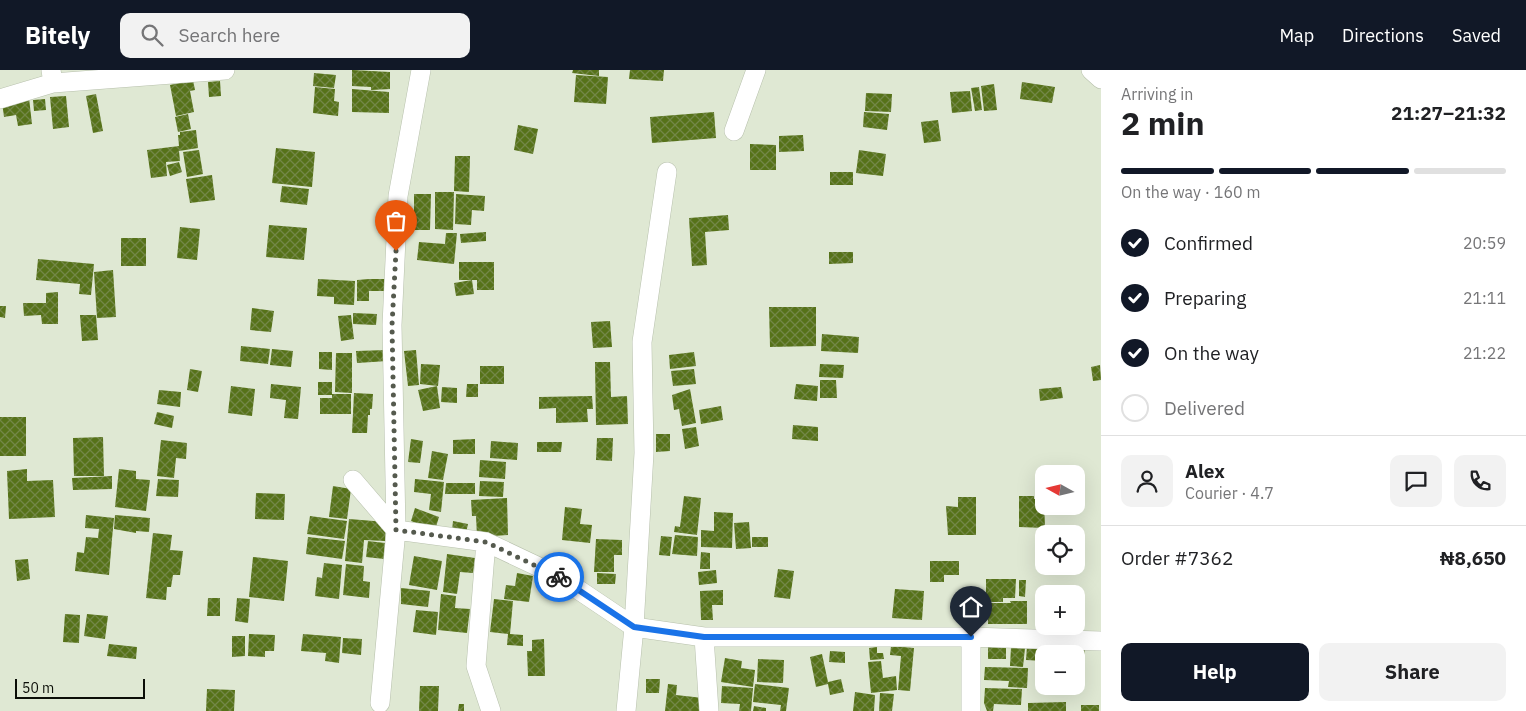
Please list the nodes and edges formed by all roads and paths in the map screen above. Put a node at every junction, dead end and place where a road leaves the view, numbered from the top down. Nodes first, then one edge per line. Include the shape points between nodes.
1 (225, 70) edge
2 (422, 70) edge
3 (756, 70) edge
4 (1091, 70) edge
5 (52, 77) edge
6 (1101, 78) edge
7 (0, 99) edge
8 (734, 131) dead end
9 (667, 172) dead end
10 (353, 480) dead end
11 (396, 530) junction
12 (486, 542) junction
13 (634, 627) junction
14 (704, 637) junction
15 (971, 637) junction
16 (1101, 641) edge
17 (380, 703) dead end
18 (491, 711) edge
19 (626, 711) edge
20 (709, 711) edge
21 (970, 711) edge

1 - 5 street
2 - 11 street via 398,196 392,325
3 - 8 street
4 - 6 street
5 - 7 street
9 - 13 street via 642,342 644,453
10 - 11 street
11 - 12 street
11 - 17 street
12 - 13 street via 558,576
12 - 18 street via 476,666
13 - 14 street
13 - 19 street
14 - 15 street
14 - 20 street
15 - 16 street
15 - 21 street

